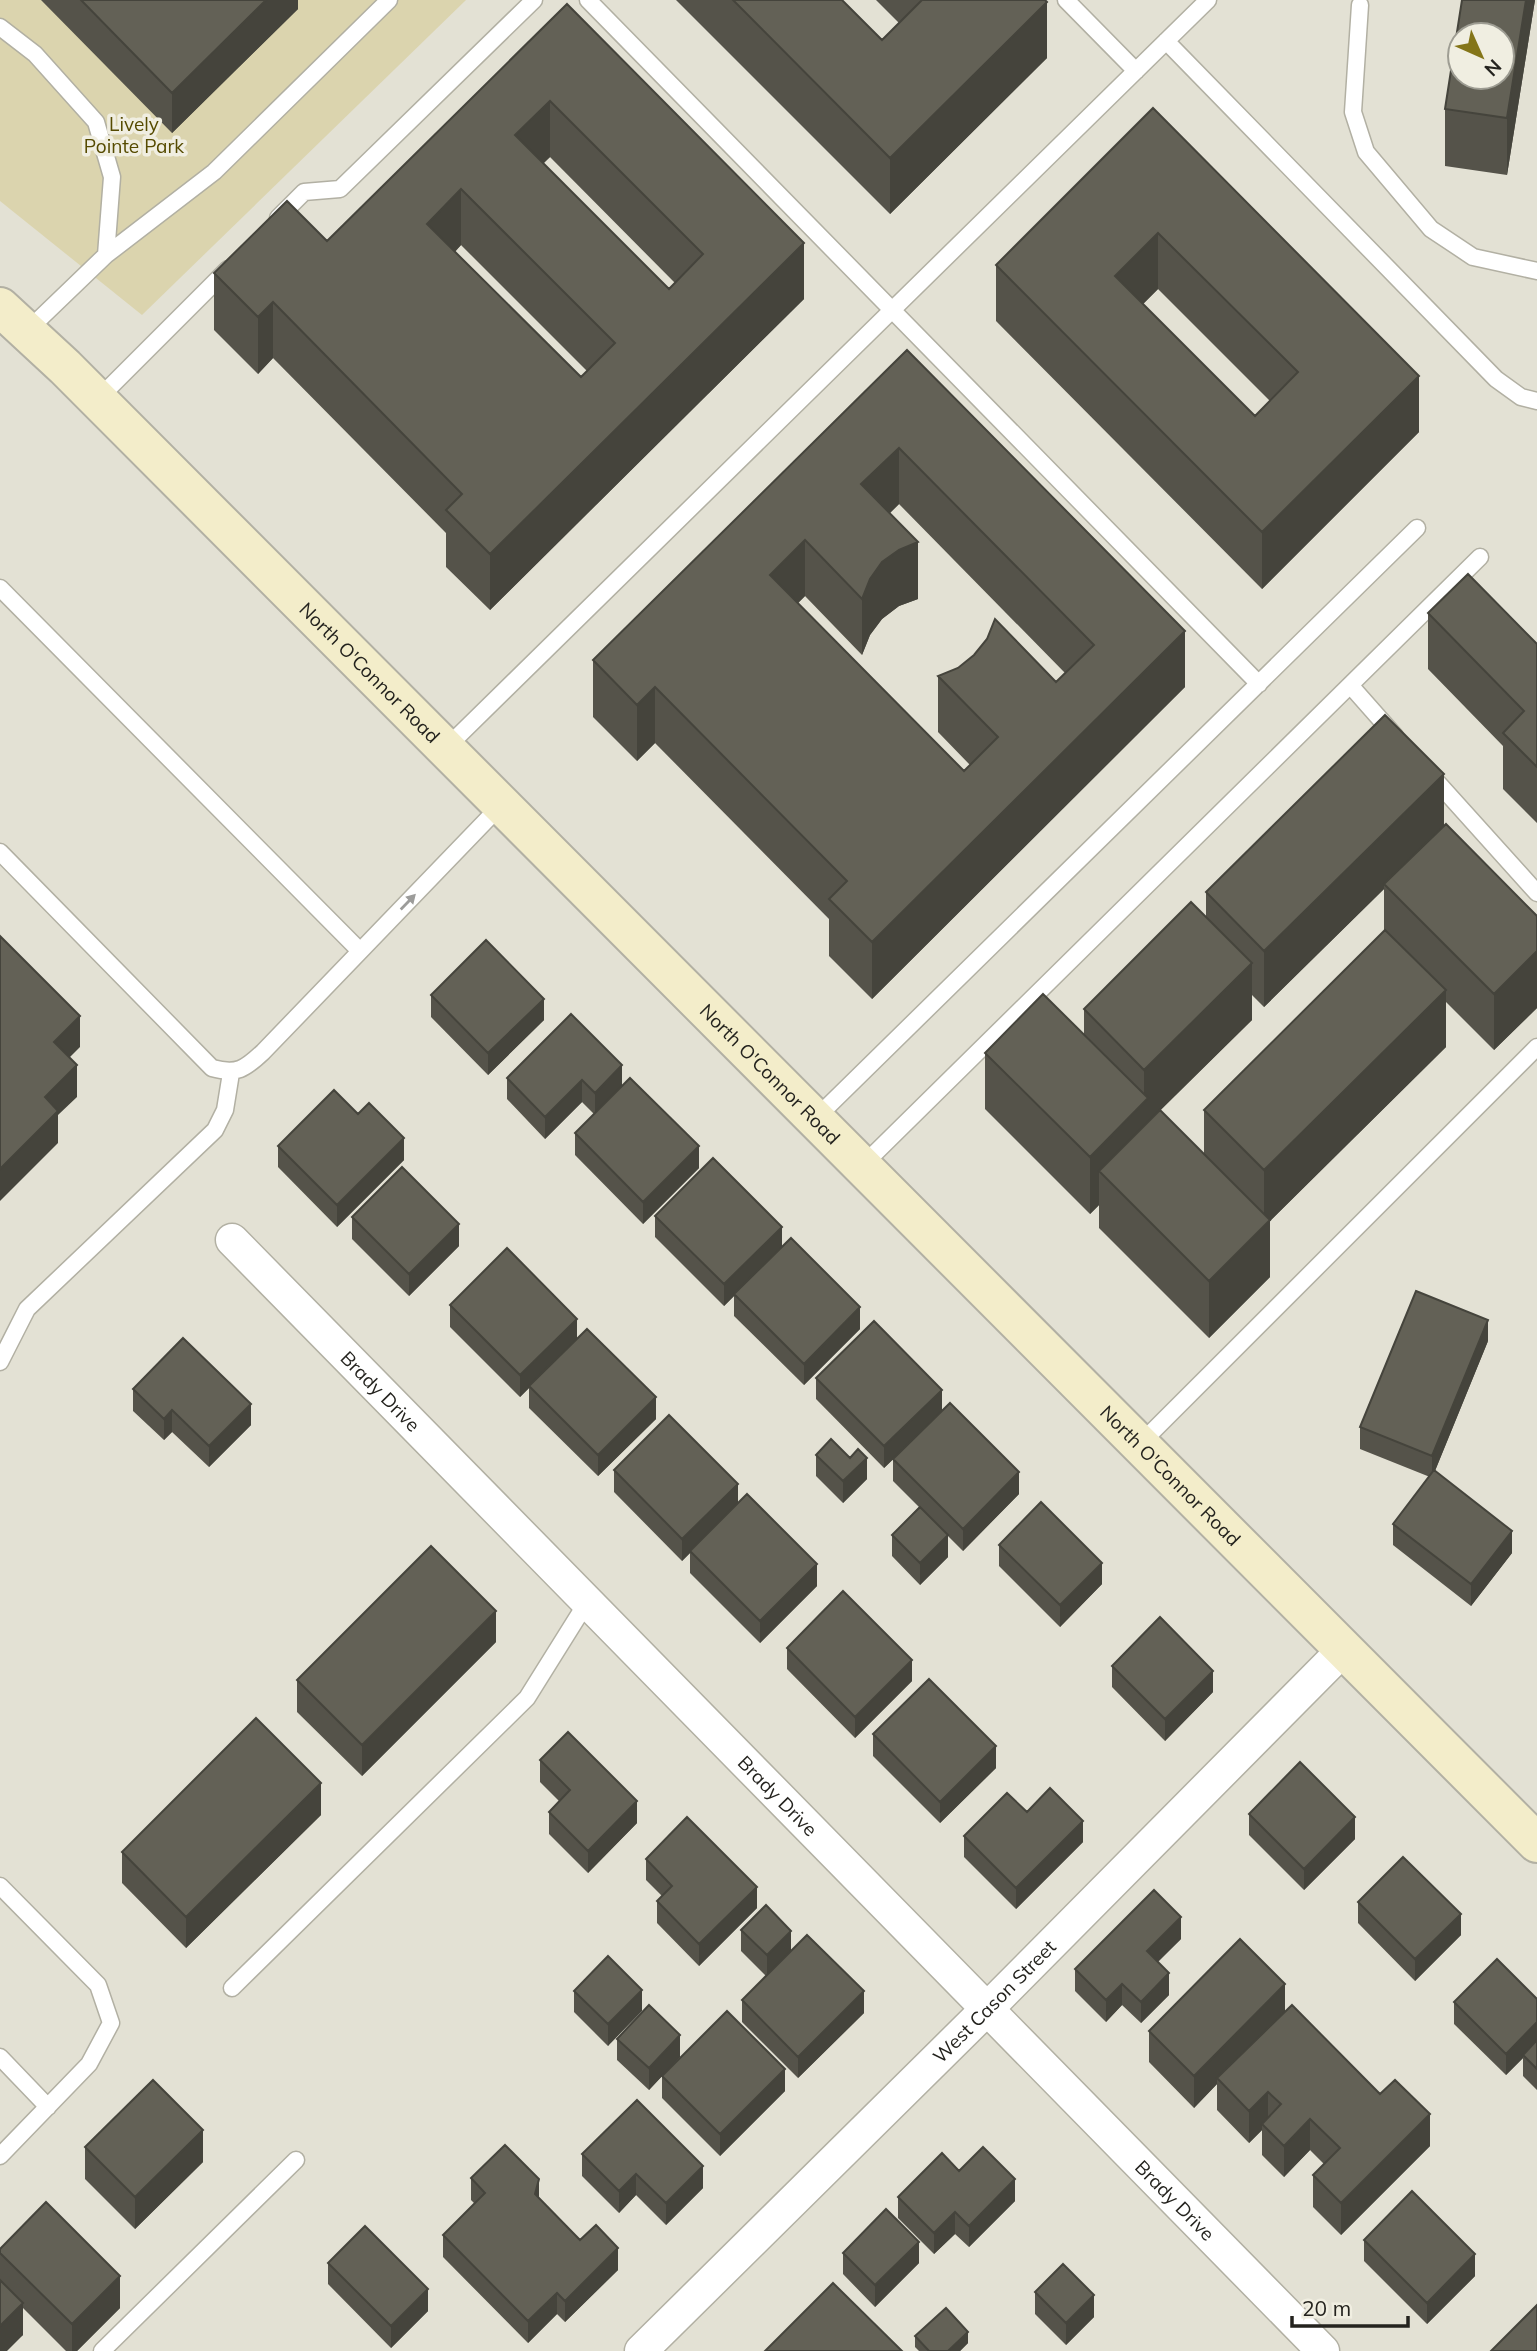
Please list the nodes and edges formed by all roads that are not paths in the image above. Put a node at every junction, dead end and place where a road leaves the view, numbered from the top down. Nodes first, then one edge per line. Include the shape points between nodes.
1 (389, 0) edge
2 (534, 0) edge
3 (588, 0) edge
4 (1066, 0) edge
5 (1208, 0) edge
6 (1360, 5) dead end
7 (0, 27) edge
8 (1167, 41) junction
9 (1136, 71) junction
10 (265, 231) edge
11 (106, 255) junction
12 (236, 260) edge
13 (1537, 271) edge
14 (892, 310) junction
15 (13, 319) edge
16 (98, 400) junction
17 (1537, 401) edge
18 (1417, 528) dead end
19 (1480, 557) dead end
20 (0, 588) edge
21 (1259, 684) junction
22 (1350, 685) junction
23 (447, 747) junction
24 (503, 803) junction
25 (0, 852) edge
26 (1537, 893) edge
27 (360, 951) junction
28 (1537, 1047) edge
29 (231, 1073) junction
30 (816, 1118) junction
31 (863, 1165) junction
32 (232, 1240) dead end
33 (0, 1362) edge
34 (1140, 1444) junction
35 (587, 1602) junction
36 (1344, 1649) junction
37 (1537, 1843) edge
38 (0, 1886) edge
39 (232, 1988) dead end
40 (987, 2009) junction
41 (0, 2057) edge
42 (48, 2107) junction
43 (0, 2156) edge
44 (296, 2160) dead end
45 (102, 2351) edge
46 (641, 2351) edge
47 (1323, 2351) edge

1 - 11 lane via 214,172
2 - 10 lane via 340,189 304,192
3 - 14 lane
4 - 9 lane
5 - 8 lane
6 - 13 lane via 1353,112 1366,152 1431,229 1473,257
7 - 11 lane via 35,54 96,122 112,177
8 - 9 lane
8 - 17 lane via 1496,379 1521,397
9 - 14 lane
11 - 15 lane
12 - 16 lane
14 - 21 lane
14 - 23 lane
15 - 16 main road, North O'Connor Road
16 - 23 main road, North O'Connor Road
18 - 21 lane
19 - 22 lane
20 - 27 lane
21 - 30 lane
22 - 26 lane
22 - 31 lane
23 - 24 main road, North O'Connor Road
27 -> 24 lane
24 - 30 main road, North O'Connor Road
25 - 29 lane via 212,1068
27 - 29 lane via 243,1071
28 - 34 lane
29 - 33 lane via 225,1110 215,1130 27,1309
30 - 31 main road, North O'Connor Road
31 - 34 main road, North O'Connor Road
32 - 35 street, Brady Drive
34 - 36 main road, North O'Connor Road
35 - 39 lane via 527,1698
35 - 40 street, Brady Drive
36 - 37 main road, North O'Connor Road
36 - 40 street, West Cason Street
38 - 42 lane via 98,1986 111,2023 89,2064
40 - 46 street, West Cason Street
40 - 47 street, Brady Drive
41 - 42 lane
42 - 43 lane
44 - 45 lane

